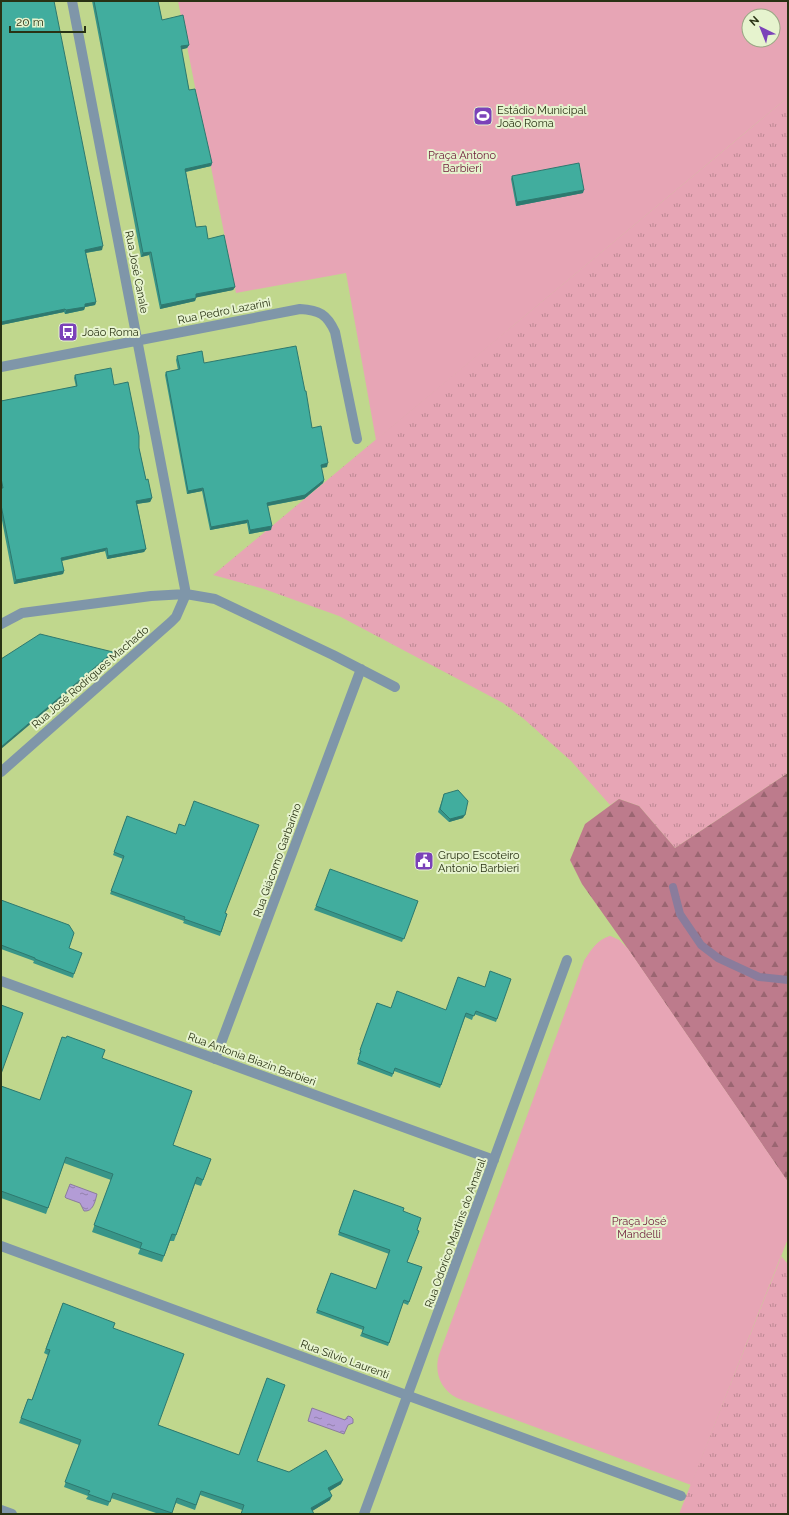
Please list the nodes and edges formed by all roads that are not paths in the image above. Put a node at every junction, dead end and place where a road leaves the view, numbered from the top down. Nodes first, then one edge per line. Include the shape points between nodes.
1 (72, 1) edge
2 (138, 340) junction
3 (1, 367) edge
4 (357, 439) dead end
5 (186, 594) junction
6 (1, 624) edge
7 (361, 669) junction
8 (395, 687) dead end
9 (1, 772) edge
10 (567, 960) dead end
11 (1, 981) edge
12 (215, 1059) junction
13 (494, 1160) junction
14 (1, 1246) edge
15 (408, 1395) junction
16 (680, 1496) dead end
17 (1, 1510) edge
18 (12, 1514) edge
19 (364, 1514) edge

1 - 2 street, Rua José Canale
2 - 3 street, Rua Pedro Lazarini
2 - 4 street, Rua Pedro Lazarini via 300,309 312,309 324,315 331,322 335,332
2 - 5 street, Rua José Canale
5 - 6 street via 151,596 22,613
5 - 7 street via 215,599
5 - 9 street, Rua José Rodrigues Machado via 176,617 171,622
7 - 8 street
7 - 12 street, Rua Giácomo Garbarino
10 - 13 street, Rua Odorico Martins do Amaral
11 - 12 street, Rua Antonia Biazin Barbieri
12 - 13 street, Rua Antonia Biazin Barbieri
13 - 15 street, Rua Odorico Martins do Amaral
14 - 15 street, Rua Sílvio Laurenti
15 - 16 street, Rua Sílvio Laurenti
15 - 19 street, Rua Odorico Martins do Amaral
17 - 18 street

